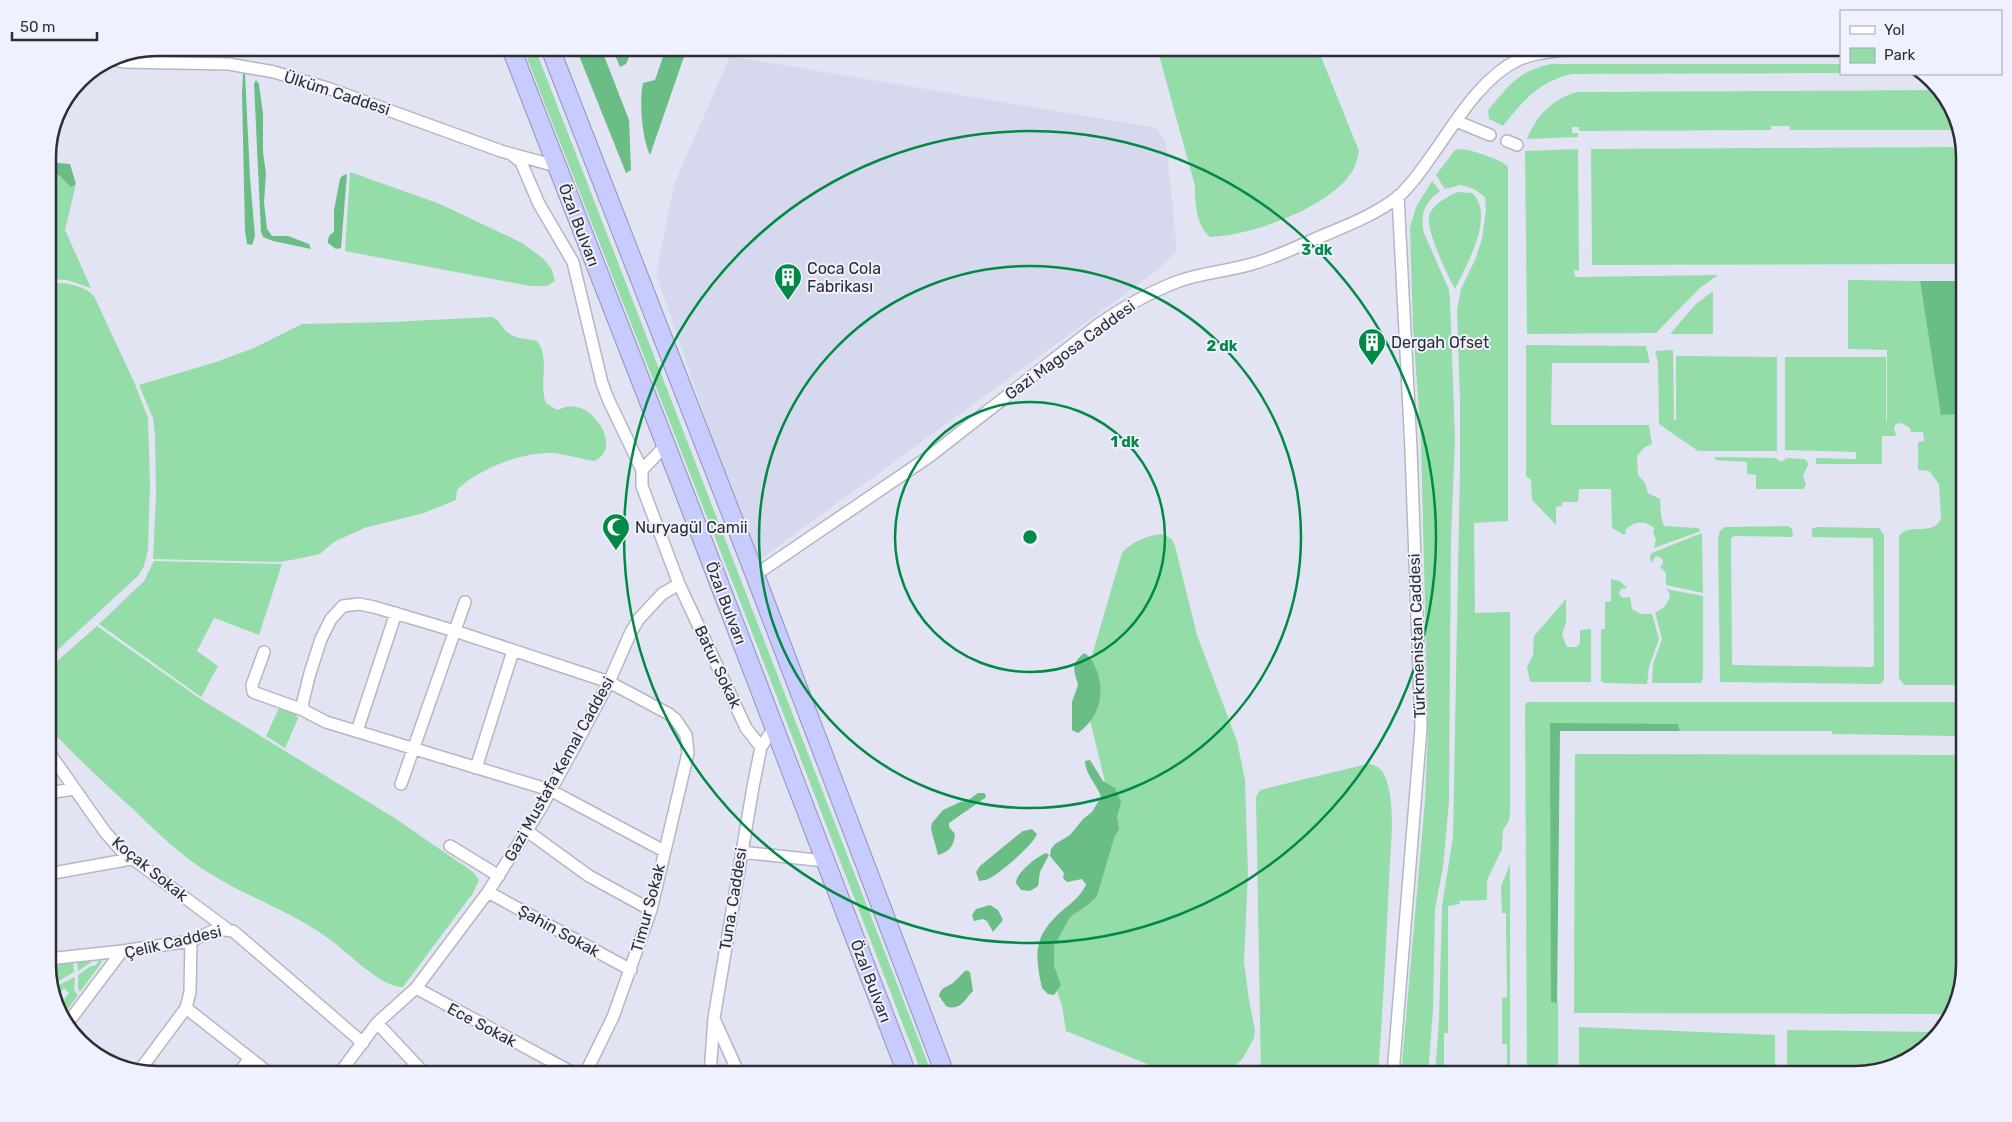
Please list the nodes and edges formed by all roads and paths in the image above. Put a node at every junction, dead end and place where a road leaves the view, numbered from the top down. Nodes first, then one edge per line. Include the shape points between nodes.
1 (513, 56) edge
2 (553, 56) edge
3 (1532, 56) edge
4 (125, 62) edge
5 (1456, 122) junction
6 (1490, 135) dead end
7 (512, 155) junction
8 (556, 166) junction
9 (1398, 196) junction
10 (666, 445) junction
11 (642, 470) junction
12 (755, 575) junction
13 (679, 584) junction
14 (465, 602) dead end
15 (396, 613) junction
16 (455, 631) junction
17 (513, 651) junction
18 (264, 652) dead end
19 (609, 682) junction
20 (303, 710) junction
21 (774, 728) junction
22 (358, 731) junction
23 (414, 748) junction
24 (761, 748) junction
25 (56, 763) edge
26 (476, 768) junction
27 (401, 784) dead end
28 (74, 789) junction
29 (550, 790) junction
30 (56, 792) edge
31 (527, 831) junction
32 (450, 846) dead end
33 (664, 851) junction
34 (741, 852) junction
35 (131, 859) junction
36 (825, 861) junction
37 (56, 873) edge
38 (499, 876) junction
39 (488, 892) junction
40 (651, 910) junction
41 (227, 929) junction
42 (191, 940) junction
43 (122, 951) junction
44 (56, 958) edge
45 (631, 970) junction
46 (416, 988) junction
47 (186, 1008) junction
48 (72, 1018) edge
49 (714, 1018) junction
50 (377, 1023) junction
51 (363, 1043) junction
52 (250, 1058) junction
53 (144, 1065) edge
54 (244, 1066) edge
55 (260, 1066) edge
56 (345, 1066) edge
57 (417, 1066) edge
58 (560, 1066) edge
59 (589, 1066) edge
60 (711, 1066) edge
61 (735, 1066) edge
62 (904, 1066) edge
63 (942, 1066) edge
64 (1394, 1066) edge

1 - 8 highway, Özal Bulvarı
2 - 12 highway
3 - 5 street, Gazi Magosa Caddesi via 1520,59 1498,73
4 - 7 street, Ülküm Caddesi via 237,65 274,72 348,95
5 - 6 street
5 - 9 street, Gazi Magosa Caddesi via 1414,180
7 - 8 street, Ülküm Caddesi
7 - 11 street via 521,162 539,204 573,262 602,383
8 - 10 highway, Özal Bulvarı
9 - 12 street, Gazi Magosa Caddesi via 1361,218 1268,259 1180,281 1124,308 930,456
9 - 64 street, Türkmenistan Caddesi via 1421,728
10 - 11 street
10 - 21 highway, Özal Bulvarı
11 - 13 street via 642,486
12 - 63 highway
13 - 19 street, Gazi Mustafa Kemal Caddesi via 662,594 638,620
13 - 24 street, Batur Sokak via 746,728
14 - 16 street
15 - 16 street
15 - 20 street via 374,606 351,604 336,611 321,639
15 - 22 street
16 - 17 street
16 - 23 street
17 - 19 street
17 - 26 street
18 - 20 street via 252,685 253,692
19 - 29 street, Gazi Mustafa Kemal Caddesi
19 - 33 street, Timur Sokak via 669,714 686,735 688,753
20 - 22 street via 318,719
21 - 24 street, Tuna. Caddesi
21 - 36 highway, Özal Bulvarı
22 - 23 street
23 - 26 street
23 - 27 street
24 - 34 street, Tuna. Caddesi
25 - 28 street, Koçak Sokak
26 - 29 street
28 - 30 street
28 - 35 street, Koçak Sokak via 105,832
29 - 31 street, Gazi Mustafa Kemal Caddesi
29 - 33 street
31 - 38 street, Gazi Mustafa Kemal Caddesi
31 - 40 street via 589,876
32 - 38 street
33 - 40 street, Timur Sokak
34 - 36 street
34 - 49 street, Tuna. Caddesi
35 - 37 street
35 - 41 street, Koçak Sokak
36 - 62 highway, Özal Bulvarı
38 - 39 street, Gazi Mustafa Kemal Caddesi
39 - 45 street, Şahin Sokak
39 - 46 street, Gazi Mustafa Kemal Caddesi
40 - 45 street, Timur Sokak
41 - 42 street, Çelik Caddesi via 216,929
41 - 51 street, Çelik Caddesi
42 - 43 street, Çelik Caddesi
42 - 47 street via 190,992
43 - 44 street
43 - 48 street, Çelik Caddesi
45 - 59 street, Timur Sokak
46 - 50 street, Gazi Mustafa Kemal Caddesi
46 - 58 street, Ece Sokak
47 - 52 street
47 - 53 street
49 - 60 street, Tuna. Caddesi
49 - 61 street
50 - 51 street, Gazi Mustafa Kemal Caddesi
50 - 57 street
51 - 56 street, Gazi Mustafa Kemal Caddesi
52 - 54 street
52 - 55 street

